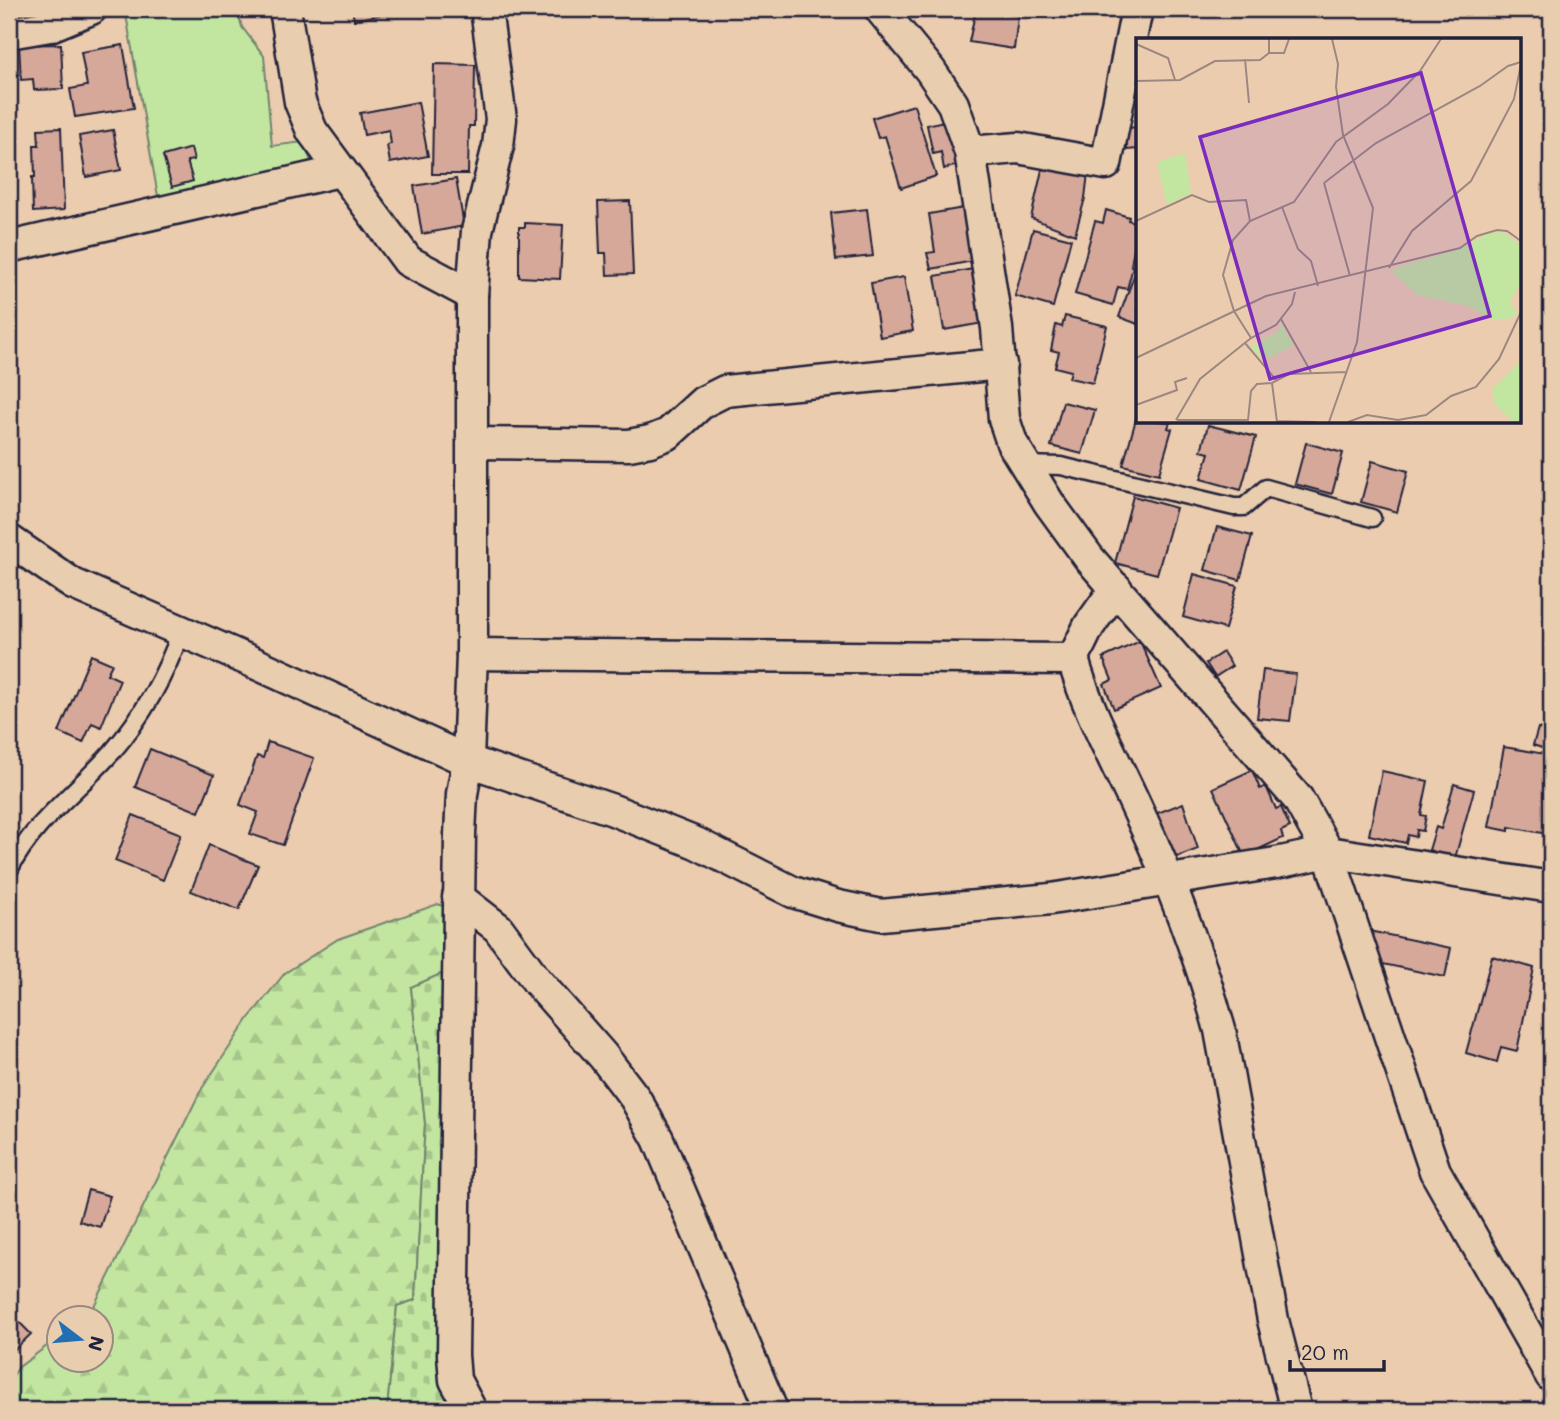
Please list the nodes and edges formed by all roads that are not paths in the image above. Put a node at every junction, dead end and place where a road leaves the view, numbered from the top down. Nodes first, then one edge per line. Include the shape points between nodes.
1 (91, 9) edge
2 (285, 9) edge
3 (486, 9) edge
4 (880, 9) edge
5 (1138, 9) edge
6 (9, 33) edge
7 (970, 152) junction
8 (340, 171) junction
9 (9, 247) edge
10 (472, 295) junction
11 (1000, 364) junction
12 (473, 443) junction
13 (1025, 466) junction
14 (1372, 518) dead end
15 (9, 540) edge
16 (1116, 588) junction
17 (181, 631) junction
18 (472, 654) junction
19 (1073, 659) junction
20 (468, 761) junction
21 (1328, 852) junction
22 (9, 870) edge
23 (1168, 880) junction
24 (1551, 887) edge
25 (458, 897) junction
26 (1551, 1376) edge
27 (471, 1410) edge
28 (772, 1410) edge
29 (1296, 1410) edge

1 - 6 street via 50,26
2 - 8 street via 300,102 312,131
3 - 10 street via 501,119 477,231
4 - 7 street via 953,104
5 - 7 street via 1106,164 1018,148
7 - 11 street
8 - 9 street
8 - 10 street via 408,261
10 - 12 street
11 - 12 street via 725,391 703,402 668,433 629,445
11 - 13 street via 1006,430
12 - 18 street
13 - 14 lane via 1062,466 1234,508 1244,507 1266,488
13 - 16 street via 1089,558
15 - 17 street via 73,584
16 - 19 street
16 - 21 street via 1297,799
17 - 20 street
17 - 22 lane via 166,675 130,730 39,825
18 - 19 street
18 - 20 street
19 - 23 street via 1082,692
20 - 23 street via 684,838 793,891 881,915 1051,899
20 - 25 street via 462,794
21 - 23 street
21 - 24 street
21 - 26 street via 1435,1171
23 - 29 street via 1220,1030 1273,1320
25 - 27 street via 453,1355 455,1380
25 - 28 street via 498,928 635,1098 657,1139

